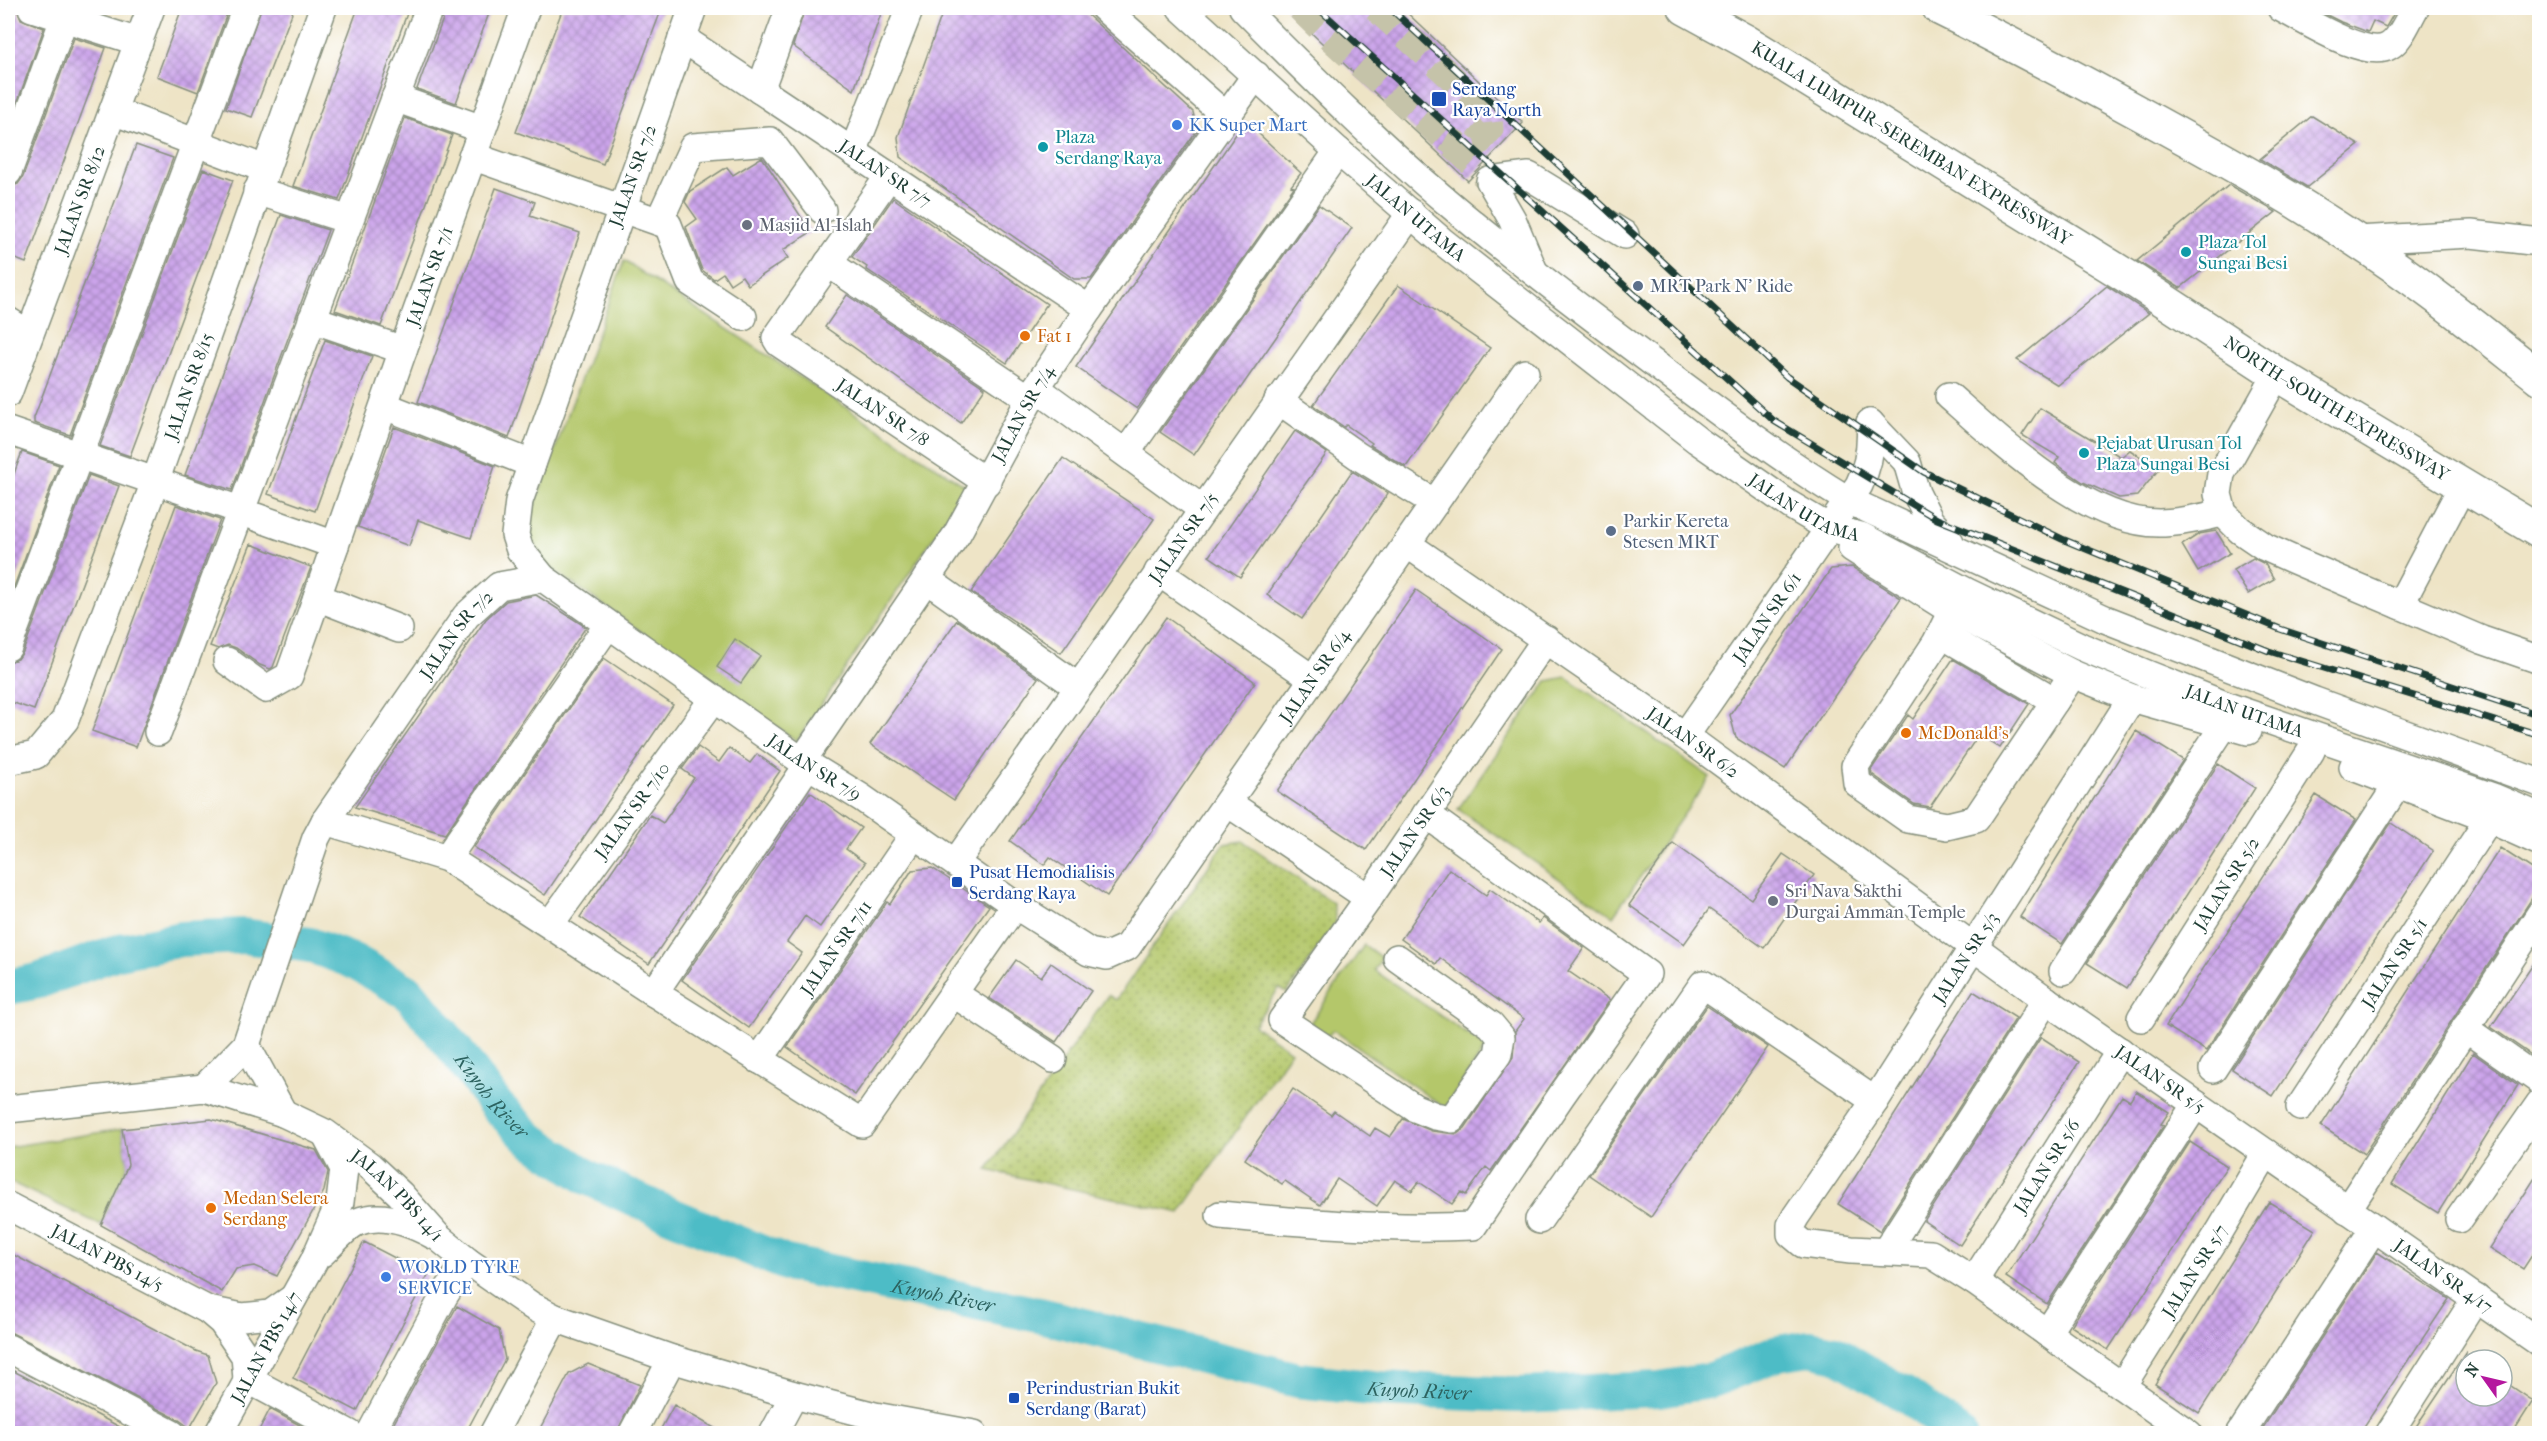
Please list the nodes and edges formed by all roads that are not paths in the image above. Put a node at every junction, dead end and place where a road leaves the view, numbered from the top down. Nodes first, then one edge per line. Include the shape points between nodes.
1 (32, 8) edge
2 (151, 8) edge
3 (246, 8) edge
4 (323, 8) edge
5 (429, 8) edge
6 (526, 8) edge
7 (693, 8) edge
8 (790, 8) edge
9 (910, 8) edge
10 (1104, 8) edge
11 (1182, 8) edge
12 (1243, 8) edge
13 (1685, 8) edge
14 (1939, 8) edge
15 (2281, 8) edge
16 (2415, 8) edge
17 (66, 12) edge
18 (682, 38) junction
19 (139, 42) junction
20 (1256, 75) junction
21 (760, 90) junction
22 (395, 99) junction
23 (113, 111) junction
24 (1227, 117) junction
25 (482, 129) junction
26 (195, 142) junction
27 (1338, 151) junction
28 (853, 152) junction
29 (472, 156) junction
30 (8, 172) edge
31 (889, 176) junction
32 (261, 180) junction
33 (621, 209) junction
34 (822, 210) dead end
35 (1411, 213) junction
36 (349, 220) junction
37 (659, 221) junction
38 (1625, 235) dead end
39 (2356, 240) junction
40 (2540, 242) edge
41 (828, 262) junction
42 (1534, 273) junction
43 (2136, 282) joint
44 (1089, 309) junction
45 (743, 317) dead end
46 (312, 319) junction
47 (19, 328) edge
48 (403, 350) junction
49 (1525, 374) dead end
50 (2277, 374) junction
51 (2540, 378) edge
52 (8, 393) edge
53 (1033, 393) junction
54 (1949, 396) dead end
55 (1278, 400) junction
56 (385, 406) junction
57 (8, 431) edge
58 (1126, 453) junction
59 (79, 455) junction
60 (532, 464) junction
61 (155, 482) junction
62 (987, 482) junction
63 (2462, 486) junction
64 (1848, 500) junction
65 (1435, 503) junction
66 (1202, 509) junction
67 (248, 513) junction
68 (2223, 513) junction
69 (1829, 528) junction
70 (2540, 532) edge
71 (1407, 544) junction
72 (335, 545) junction
73 (1957, 550) junction
74 (1158, 573) junction
75 (543, 578) junction
76 (926, 579) junction
77 (317, 597) junction
78 (2400, 605) junction
79 (1947, 622) junction
80 (608, 625) junction
81 (399, 629) dead end
82 (1546, 639) junction
83 (8, 646) edge
84 (2540, 660) edge
85 (227, 662) dead end
86 (2073, 674) junction
87 (1313, 680) junction
88 (1078, 687) junction
89 (714, 698) junction
90 (2132, 698) junction
91 (2055, 701) junction
92 (2225, 724) junction
93 (158, 732) dead end
94 (1685, 736) junction
95 (2311, 751) junction
96 (8, 761) edge
97 (805, 763) junction
98 (2540, 783) edge
99 (2398, 784) junction
100 (1227, 803) junction
101 (1426, 814) junction
102 (2540, 817) edge
103 (2489, 819) junction
104 (321, 830) junction
105 (913, 836) junction
106 (2540, 842) edge
107 (447, 858) junction
108 (956, 862) junction
109 (1369, 898) junction
110 (1015, 905) junction
111 (2540, 914) edge
112 (550, 924) junction
113 (1973, 948) junction
114 (1089, 952) joint
115 (1397, 958) dead end
116 (2063, 971) dead end
117 (654, 993) junction
118 (953, 993) junction
119 (2046, 1000) junction
120 (2141, 1018) dead end
121 (2465, 1029) junction
122 (249, 1035) junction
123 (2120, 1052) junction
124 (1053, 1059) dead end
125 (759, 1060) junction
126 (2213, 1069) dead end
127 (2540, 1081) edge
128 (204, 1088) junction
129 (1875, 1101) junction
130 (2540, 1103) edge
131 (2196, 1104) junction
132 (2300, 1107) dead end
133 (8, 1109) edge
134 (284, 1113) junction
135 (325, 1133) junction
136 (2266, 1153) junction
137 (8, 1206) edge
138 (2347, 1210) junction
139 (1220, 1215) dead end
140 (2459, 1219) dead end
141 (1539, 1220) dead end
142 (2374, 1228) junction
143 (440, 1238) junction
144 (1886, 1251) junction
145 (314, 1261) junction
146 (467, 1262) junction
147 (1974, 1281) junction
148 (293, 1298) junction
149 (2476, 1298) junction
150 (208, 1310) junction
151 (555, 1318) junction
152 (2047, 1333) junction
153 (2540, 1343) edge
154 (8, 1348) edge
155 (672, 1359) junction
156 (247, 1379) junction
157 (2122, 1386) junction
158 (794, 1395) junction
159 (921, 1430) edge
160 (172, 1434) edge
161 (218, 1434) edge
162 (350, 1434) edge
163 (370, 1434) edge
164 (493, 1434) edge
165 (633, 1434) edge
166 (773, 1434) edge
167 (974, 1434) edge
168 (2189, 1434) edge
169 (2240, 1434) edge
170 (2389, 1434) edge

1 - 17 street
2 - 19 street, JALAN SR 8/12
3 - 26 street
4 - 32 street, JALAN SR 8/15
5 - 22 street
6 - 25 street, JALAN SR 7/1
7 - 18 street, JALAN SR 7/2
8 - 21 street
9 - 28 street
10 - 24 street
11 - 20 street, JALAN UTAMA
12 - 42 street, JALAN UTAMA via 1386,147
13 - 43 highway, KUALA LUMPUR–SEREMBAN EXPRESSWAY via 1747,42
14 - 39 highway via 2242,170
15 - 16 street via 2358,47 2380,49 2390,46
17 - 19 street
17 - 30 street
18 - 21 street, JALAN SR 7/7
18 - 33 street, JALAN SR 7/2
19 - 23 street, JALAN SR 8/12
20 - 24 street, JALAN SR 7/4
20 - 27 street, JALAN UTAMA
21 - 28 street, JALAN SR 7/7
22 - 25 street
22 - 36 street
23 - 26 street
23 - 47 street, JALAN SR 8/12
24 - 44 street, JALAN SR 7/4
25 - 29 street, JALAN SR 7/1
26 - 32 street
26 - 59 street
27 - 35 street, JALAN UTAMA
27 - 58 street
28 - 31 street, JALAN SR 7/7
29 - 33 street
29 - 48 street, JALAN SR 7/1
31 - 41 street
31 - 44 street, JALAN SR 7/7
32 - 36 street
32 - 61 street, JALAN SR 8/15
33 - 37 street
33 - 60 street, JALAN SR 7/2
34 - 37 street via 770,141 693,147
35 - 55 street, JALAN SR 7/5
35 - 69 street, JALAN UTAMA via 1697,440
36 - 46 street
37 - 45 street via 668,225 690,282
38 - 42 street via 1529,176 1490,181 1512,219
39 - 40 street via 2471,234
39 - 51 highway
41 - 53 street
41 - 62 street, JALAN SR 7/8 via 777,336 779,343
42 - 64 street, JALAN UTAMA via 1729,420
43 - 50 highway, NORTH–SOUTH EXPRESSWAY
44 - 53 street, JALAN SR 7/4
46 - 48 street
46 - 67 street
47 - 52 street, JALAN SR 8/12
48 - 56 street, JALAN SR 7/1
49 - 65 street, JALAN SR 6/4
50 - 63 highway, NORTH–SOUTH EXPRESSWAY
50 - 68 street via 2221,474 2218,494
53 - 58 street
53 - 62 street, JALAN SR 7/4
54 - 68 street via 2017,456 2099,508 2131,520 2160,524
55 - 65 street
55 - 66 street, JALAN SR 7/5
56 - 60 street
56 - 72 street, JALAN SR 7/1
57 - 59 street
58 - 66 street
59 - 61 street
59 - 83 street
60 - 75 street, JALAN SR 7/2 via 519,501 515,535 520,550
61 - 67 street
61 - 96 street, JALAN SR 8/15 via 65,720 36,755
62 - 76 street, JALAN SR 7/4
63 - 70 highway, NORTH–SOUTH EXPRESSWAY
63 - 78 street
64 - 69 street, JALAN SR 6/1
64 - 73 street, JALAN UTAMA
64 - 73 street, JALAN SR 6/1 via 1867,470 1872,446 1870,423 1907,462 1930,521
65 - 71 street, JALAN SR 6/4
66 - 74 street, JALAN SR 7/5
67 - 72 street
67 - 93 street
68 - 78 street via 2240,531 2265,547
69 - 79 street
69 - 94 street, JALAN SR 6/1
69 - 102 street, JALAN UTAMA via 1861,536 1977,597 2147,674
71 - 82 street, JALAN SR 6/2
71 - 87 street, JALAN SR 6/4
72 - 77 street, JALAN SR 7/1
73 - 98 street, JALAN UTAMA via 2105,619
74 - 87 street
74 - 88 street, JALAN SR 7/5
75 - 80 street, JALAN SR 7/9
75 - 104 street, JALAN SR 7/2 via 499,586 466,616
76 - 88 street
76 - 97 street, JALAN SR 7/4
77 - 81 street
77 - 85 street, JALAN SR 7/1 via 289,676 266,689
78 - 84 street
79 - 86 street
79 - 91 street
79 - 91 street via 1855,766 1857,783 1908,819 1947,826 1976,819
80 - 89 street, JALAN SR 7/9
80 - 107 street
82 - 94 street, JALAN SR 6/2
82 - 101 street, JALAN SR 6/3
86 - 90 street
86 - 91 street
87 - 100 street, JALAN SR 6/4
88 - 108 street, JALAN SR 7/5
89 - 97 street, JALAN SR 7/9
89 - 112 street, JALAN SR 7/10
90 - 92 street
90 - 113 street, JALAN SR 5/3
92 - 95 street
92 - 116 street
94 - 113 street, JALAN SR 6/2
95 - 99 street
95 - 120 street, JALAN SR 5/2
97 - 105 street, JALAN SR 7/9
97 - 117 street, JALAN SR 7/4
99 - 103 street
99 - 126 street
100 - 109 street
100 - 114 street, JALAN SR 6/4 via 1127,947 1107,956
101 - 109 street, JALAN SR 6/3
101 - 139 street via 1647,974 1473,1226 1328,1224
103 - 106 street
103 - 132 street, JALAN SR 5/1
104 - 107 street
104 - 122 street, JALAN SR 7/2
105 - 108 street, JALAN SR 7/9
105 - 125 street, JALAN SR 7/11
107 - 112 street
108 - 110 street, JALAN SR 7/9
109 - 115 street, JALAN SR 6/3 via 1282,1020 1415,1108 1452,1119 1498,1054 1501,1037 1491,1025
110 - 114 street, JALAN SR 7/9
110 - 118 street
111 - 121 street
112 - 117 street
113 - 119 street, JALAN SR 5/5
113 - 129 street, JALAN SR 5/3
117 - 125 street
118 - 124 street
118 - 125 street via 862,1124
119 - 123 street, JALAN SR 5/5
119 - 144 street
121 - 127 street
121 - 138 street
122 - 128 street, JALAN SR 7/2
122 - 134 street
123 - 131 street, JALAN SR 5/5
123 - 147 street, JALAN SR 5/6
128 - 133 street, JALAN PBS 14/1
128 - 134 street, JALAN PBS 14/1
129 - 141 street via 1703,984
129 - 144 street, JALAN SR 5/3 via 1796,1216 1791,1234 1803,1244
130 - 140 street
131 - 136 street, JALAN SR 5/5
131 - 152 street
134 - 135 street, JALAN PBS 14/1
135 - 143 street, JALAN PBS 14/1 via 370,1166
135 - 145 street, JALAN PBS 14/7 via 344,1169 340,1202
136 - 138 street, JALAN SR 5/5
136 - 157 street, JALAN SR 5/7
137 - 150 street, JALAN PBS 14/5
138 - 142 street, JALAN SR 4/17
142 - 149 street, JALAN SR 4/17
142 - 169 street
143 - 145 street, JALAN PBS 14/7 via 406,1222 382,1217 356,1223
143 - 146 street, JALAN PBS 14/1
144 - 147 street via 1931,1254
145 - 148 street, JALAN PBS 14/7
146 - 151 street, JALAN PBS 14/1
146 - 163 street via 444,1296
147 - 152 street
148 - 150 street via 270,1314 242,1317
148 - 156 street, JALAN PBS 14/7
149 - 153 street, JALAN SR 4/17
149 - 170 street
150 - 156 street via 222,1322 245,1356
151 - 155 street, JALAN PBS 14/1
151 - 164 street
152 - 157 street
154 - 160 street
155 - 158 street, JALAN PBS 14/1
155 - 165 street
156 - 161 street, JALAN PBS 14/7
156 - 162 street
157 - 168 street
158 - 159 street, JALAN PBS 14/1
158 - 166 street
159 - 167 street, JALAN PBS 14/1

